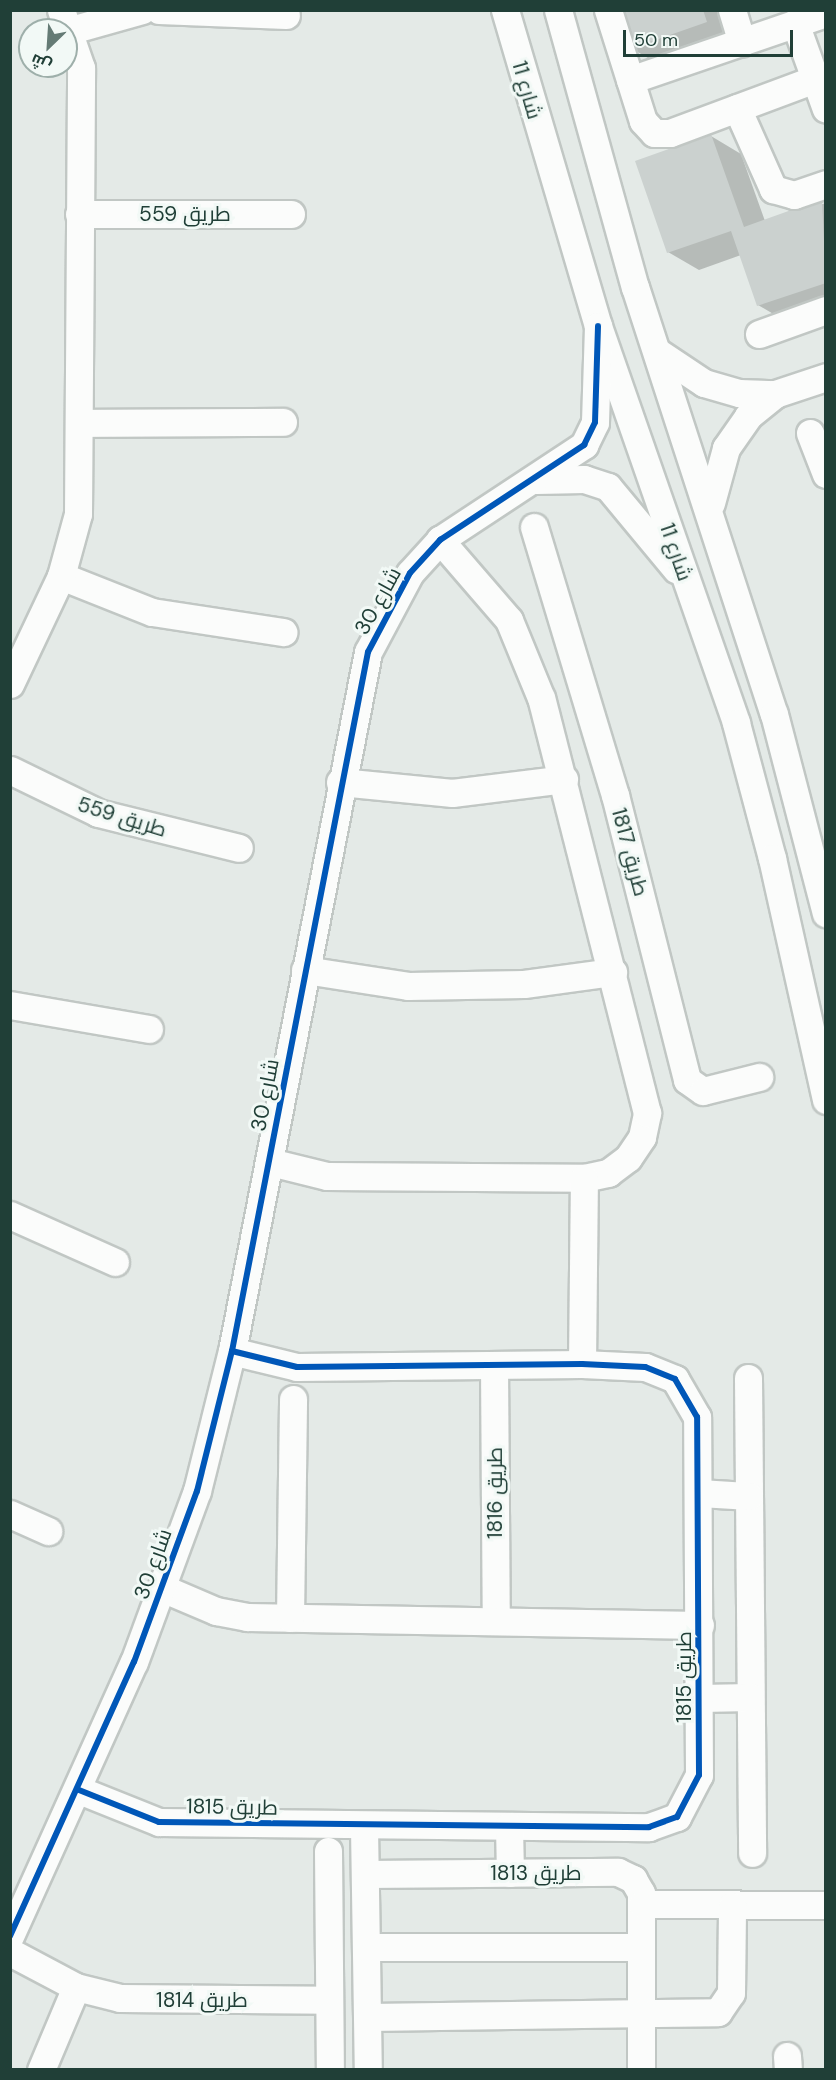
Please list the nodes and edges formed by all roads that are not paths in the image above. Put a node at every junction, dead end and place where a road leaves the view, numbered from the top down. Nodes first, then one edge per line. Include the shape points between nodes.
1 (142, 10) edge
2 (159, 10) edge
3 (505, 10) edge
4 (558, 10) edge
5 (608, 10) edge
6 (732, 10) edge
7 (825, 13) edge
8 (286, 15) dead end
9 (78, 18) edge
10 (795, 23) junction
11 (741, 42) junction
12 (78, 58) edge
13 (815, 79) junction
14 (630, 80) junction
15 (737, 108) junction
16 (825, 109) edge
17 (825, 184) edge
18 (79, 214) junction
19 (291, 214) dead end
20 (825, 310) edge
21 (598, 326) junction
22 (759, 334) dead end
23 (659, 353) junction
24 (825, 377) edge
25 (775, 394) junction
26 (283, 422) dead end
27 (80, 423) junction
28 (810, 433) dead end
29 (825, 474) edge
30 (535, 481) junction
31 (711, 507) junction
32 (534, 527) dead end
33 (440, 540) junction
34 (62, 576) junction
35 (684, 578) junction
36 (283, 632) dead end
37 (582, 682) junction
38 (10, 684) edge
39 (541, 698) junction
40 (10, 770) edge
41 (564, 779) junction
42 (340, 782) junction
43 (239, 848) dead end
44 (825, 913) edge
45 (305, 970) junction
46 (613, 972) junction
47 (10, 1005) edge
48 (672, 1023) junction
49 (149, 1029) dead end
50 (627, 1031) junction
51 (759, 1077) dead end
52 (825, 1100) edge
53 (270, 1162) junction
54 (584, 1178) junction
55 (10, 1215) edge
56 (115, 1262) dead end
57 (232, 1351) junction
58 (582, 1364) junction
59 (494, 1365) junction
60 (748, 1378) dead end
61 (293, 1399) dead end
62 (701, 1493) junction
63 (749, 1496) junction
64 (10, 1514) edge
65 (48, 1531) dead end
66 (162, 1588) junction
67 (290, 1618) junction
68 (496, 1621) junction
69 (700, 1625) junction
70 (750, 1697) junction
71 (701, 1698) junction
72 (79, 1790) junction
73 (509, 1826) junction
74 (364, 1827) junction
75 (328, 1851) dead end
76 (752, 1853) dead end
77 (510, 1873) junction
78 (367, 1874) junction
79 (642, 1904) junction
80 (825, 1905) edge
81 (732, 1906) junction
82 (10, 1936) edge
83 (368, 1947) junction
84 (640, 1947) junction
85 (10, 1952) edge
86 (76, 1987) junction
87 (329, 2000) junction
88 (641, 2014) junction
89 (369, 2016) junction
90 (368, 2063) edge
91 (330, 2064) edge
92 (41, 2070) edge
93 (641, 2070) edge

1 - 9 street
2 - 8 street
3 - 21 street, شارع 11
4 - 23 street via 635,287
5 - 14 street
6 - 11 street
7 - 10 street
10 - 11 street
10 - 13 street
11 - 14 street
12 - 18 street
13 - 15 street
13 - 16 street
14 - 15 street via 645,126 659,135
15 - 17 street via 763,178 772,189 794,195
18 - 19 street, طريق 559
18 - 27 street
20 - 22 street
21 - 30 street, شارع 30 via 591,434 576,454
21 - 35 street, شارع 11
23 - 25 street via 721,389
23 - 31 street
24 - 25 street
25 - 31 street via 748,416 726,448
26 - 27 street
27 - 34 street via 78,514
28 - 29 street
30 - 33 street, شارع 30 via 474,513
30 - 35 street, شارع 30 via 584,479 608,487
31 - 44 street via 774,714
32 - 37 street, طريق 1817
33 - 39 street via 509,620
33 - 42 street, شارع 30 via 410,573 368,652
34 - 36 street via 152,612
34 - 38 street
35 - 52 street, شارع 11 via 736,723 772,858
37 - 39 street
37 - 48 street, طريق 1817
39 - 41 street
40 - 43 street, طريق 559 via 98,813
41 - 42 street via 452,793
41 - 46 street
42 - 45 street, شارع 30
45 - 46 street via 408,986 524,984
45 - 53 street, شارع 30
46 - 50 street
47 - 49 street
48 - 50 street
48 - 51 street, طريق 1817 via 687,1080 696,1091
50 - 54 street via 647,1113 642,1137 622,1163
53 - 54 street via 327,1176
53 - 57 street, شارع 30
54 - 58 street
55 - 56 street
57 - 59 street, طريق 1815 via 297,1367
57 - 66 street, شارع 30 via 197,1491
58 - 59 street, طريق 1815
58 - 62 street, طريق 1815 via 645,1367 675,1379 697,1417
59 - 68 street, طريق 1816
60 - 63 street
61 - 67 street
62 - 63 street
62 - 69 street, طريق 1815
63 - 70 street
64 - 65 street
66 - 67 street via 231,1615
66 - 72 street, شارع 30
67 - 68 street
68 - 69 street
69 - 71 street, طريق 1815
70 - 71 street, طريق 1815
70 - 76 street
71 - 73 street, طريق 1815 via 699,1775 677,1817 649,1827
72 - 74 street, طريق 1815 via 159,1822
72 - 82 street, شارع 30
73 - 74 street, طريق 1815
73 - 77 street
74 - 78 street
75 - 87 street
77 - 78 street, طريق 1813
77 - 79 street, طريق 1813 via 626,1874 639,1885
78 - 83 street
79 - 81 street
79 - 84 street, طريق 1813
80 - 81 street
81 - 88 street via 727,2005 705,2015
83 - 84 street
83 - 89 street
84 - 88 street, طريق 1813
85 - 86 street, طريق 1814
86 - 87 street, طريق 1814 via 143,2001
86 - 92 street
87 - 91 street
88 - 89 street
88 - 93 street, طريق 1813
89 - 90 street
90 - 91 street

